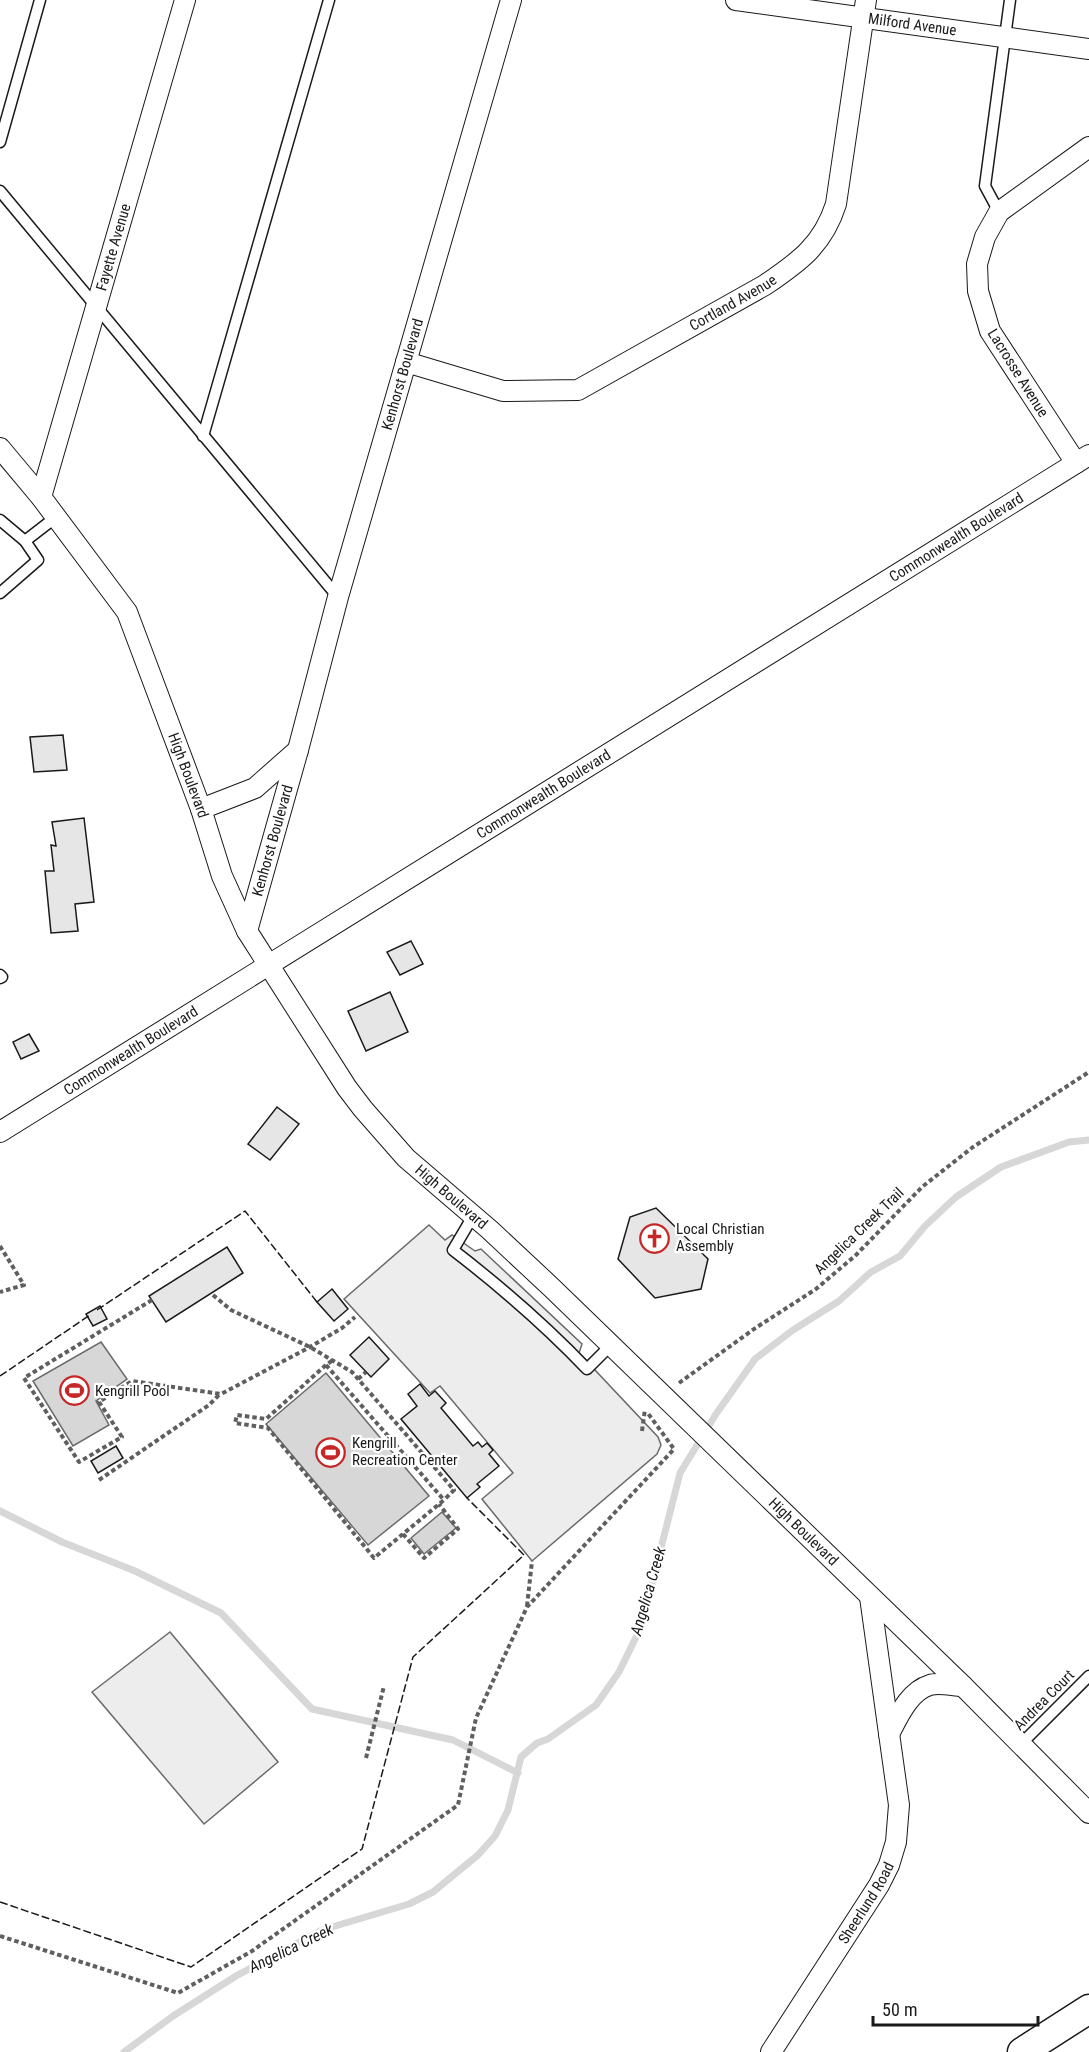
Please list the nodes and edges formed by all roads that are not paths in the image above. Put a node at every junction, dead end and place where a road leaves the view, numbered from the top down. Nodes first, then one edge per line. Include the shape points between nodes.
1 (40, 0) edge
2 (185, 0) edge
3 (329, 0) edge
4 (511, 0) edge
5 (736, 0) edge
6 (1010, 0) edge
7 (865, 9) edge
8 (1004, 39) junction
9 (1089, 49) edge
10 (0, 142) edge
11 (1089, 147) edge
12 (0, 191) edge
13 (999, 212) junction
14 (95, 307) junction
15 (406, 362) junction
16 (203, 436) junction
17 (0, 448) edge
18 (1082, 459) edge
19 (41, 496) junction
20 (56, 516) junction
21 (0, 520) edge
22 (25, 542) junction
23 (0, 593) edge
24 (338, 597) junction
25 (298, 750) junction
26 (201, 809) junction
27 (247, 931) junction
28 (268, 966) junction
29 (0, 1132) edge
30 (472, 1216) junction
31 (610, 1345) junction
32 (870, 1597) junction
33 (1089, 1676) edge
34 (963, 1686) junction
35 (889, 1734) junction
36 (1021, 1744) junction
37 (1089, 1813) edge
38 (1089, 2009) edge
39 (771, 2052) edge
40 (1022, 2052) edge

1 - 10 lane
2 - 14 street, Fayette Avenue
3 - 16 lane
4 - 15 street, Kenhorst Boulevard
5 - 7 street, Milford Avenue
6 - 8 lane
7 - 8 street, Milford Avenue
7 - 15 street, Cortland Avenue via 836,204 825,232 786,271 578,390 503,391
8 - 9 street, Milford Avenue
8 - 13 lane via 985,186
11 - 13 street, Lacrosse Avenue
12 - 14 lane
13 - 18 street, Lacrosse Avenue via 985,237 977,264 978,291 990,331
14 - 16 lane
14 - 19 street, Fayette Avenue
15 - 24 street, Kenhorst Boulevard
16 - 24 lane
17 - 19 street, High Boulevard
18 - 28 street, Commonwealth Boulevard
19 - 20 street, High Boulevard
20 - 22 lane
20 - 26 street, High Boulevard via 127,612
21 - 22 lane
22 - 23 lane via 38,560
24 - 25 street, Kenhorst Boulevard
25 - 26 street, Kenhorst Boulevard via 255,788
25 - 27 street, Kenhorst Boulevard
26 - 27 street, High Boulevard via 222,876
27 - 28 street, High Boulevard
28 - 29 street, Commonwealth Boulevard
28 - 30 street, High Boulevard via 363,1109 406,1158
30 - 31 street, High Boulevard
30 - 31 lane via 453,1250 502,1287 586,1369
31 - 32 street, High Boulevard
32 - 34 street, High Boulevard
32 - 35 street, Sheerlund Road
33 - 36 lane, Andrea Court
34 - 35 street via 930,1685 916,1694 903,1707
34 - 36 street, High Boulevard
35 - 39 street, Sheerlund Road via 899,1805 896,1842 889,1865
36 - 37 street, High Boulevard
38 - 40 street

